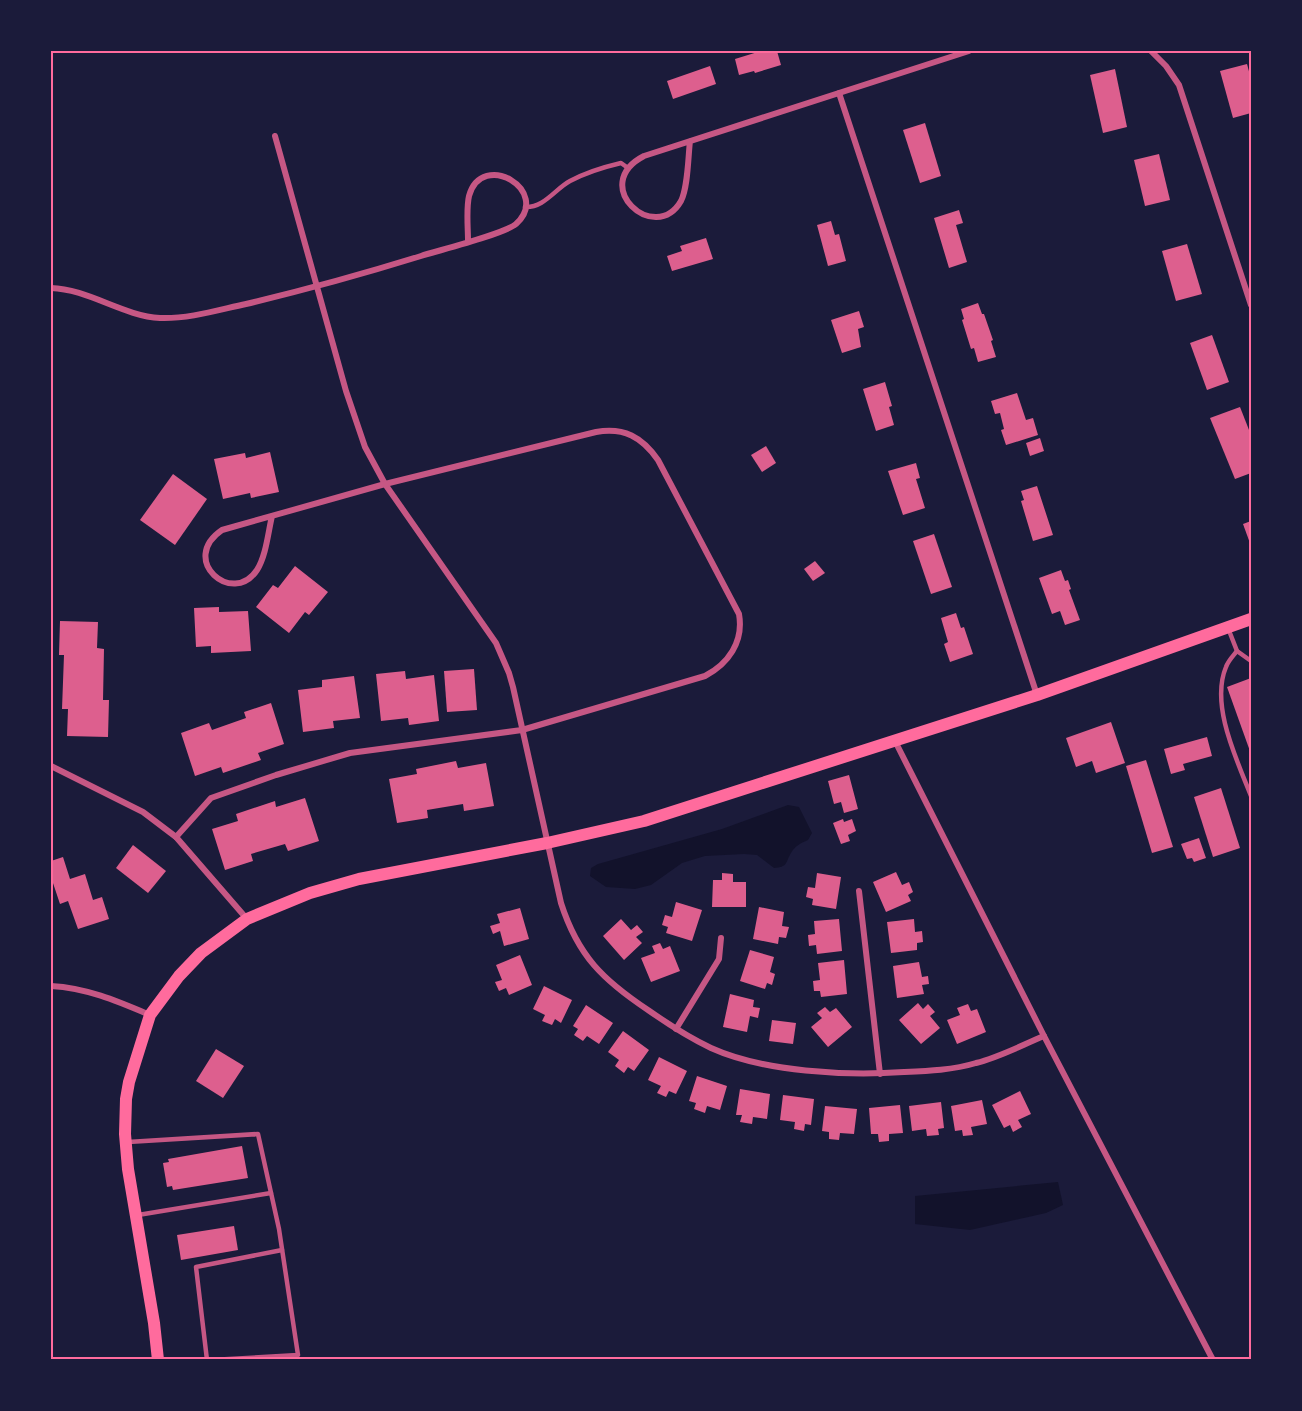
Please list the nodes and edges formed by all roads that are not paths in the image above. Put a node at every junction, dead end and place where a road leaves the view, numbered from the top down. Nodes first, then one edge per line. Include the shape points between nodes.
1 (969, 51) edge
2 (1151, 51) edge
3 (839, 93) junction
4 (275, 136) dead end
5 (690, 141) junction
6 (628, 168) junction
7 (525, 207) junction
8 (468, 241) junction
9 (318, 287) junction
10 (51, 288) edge
11 (1251, 305) edge
12 (385, 483) junction
13 (272, 516) junction
14 (1251, 619) edge
15 (1227, 628) junction
16 (1237, 651) junction
17 (1251, 662) edge
18 (1036, 695) junction
19 (522, 730) junction
20 (894, 739) junction
21 (51, 766) edge
22 (1251, 796) edge
23 (176, 837) junction
24 (547, 843) junction
25 (859, 891) dead end
26 (247, 919) junction
27 (721, 938) dead end
28 (51, 986) edge
29 (150, 1015) junction
30 (676, 1029) junction
31 (1044, 1036) junction
32 (880, 1074) junction
33 (126, 1142) junction
34 (271, 1192) junction
35 (136, 1215) junction
36 (282, 1250) junction
37 (158, 1360) edge
38 (209, 1360) edge
39 (1213, 1360) edge

1 - 3 street
2 - 11 street via 1179,85
3 - 5 street
3 - 18 street
4 - 9 street
5 - 6 street via 644,156
5 - 6 street via 684,191 667,214 647,216 630,207 622,189
6 - 7 lane via 621,164 581,176 536,206
7 - 8 street via 510,228
7 - 8 street via 515,181 497,175 479,180 469,196
8 - 9 street
9 - 10 street via 208,313 162,318
9 - 12 street via 355,420
12 - 13 street
12 - 19 street via 496,643 509,673
12 - 19 street via 606,430 633,435 658,460 739,615 738,640 725,663 705,676
13 - 13 street via 256,572 234,584 216,578 205,552 213,535
14 - 15 main road
15 - 16 lane
15 - 18 main road
16 - 17 lane
16 - 22 lane via 1226,666 1220,691 1227,734
18 - 20 main road
19 - 23 street via 350,753 276,775 211,798
19 - 24 street
20 - 24 main road via 644,821
20 - 31 street
21 - 23 street via 143,812
23 - 26 street
24 - 26 main road via 359,879 310,893
24 - 30 street via 568,928 579,948 614,985
25 - 32 street
26 - 29 main road via 201,953
27 - 30 street via 719,959
28 - 29 street via 101,994
29 - 33 main road via 129,1082
30 - 32 street via 711,1048 769,1065 853,1075
31 - 32 street via 976,1064
31 - 39 street
33 - 34 lane via 258,1134
33 - 35 main road
34 - 35 lane
34 - 36 lane
35 - 37 main road
36 - 38 lane via 196,1267
36 - 38 lane via 298,1355

